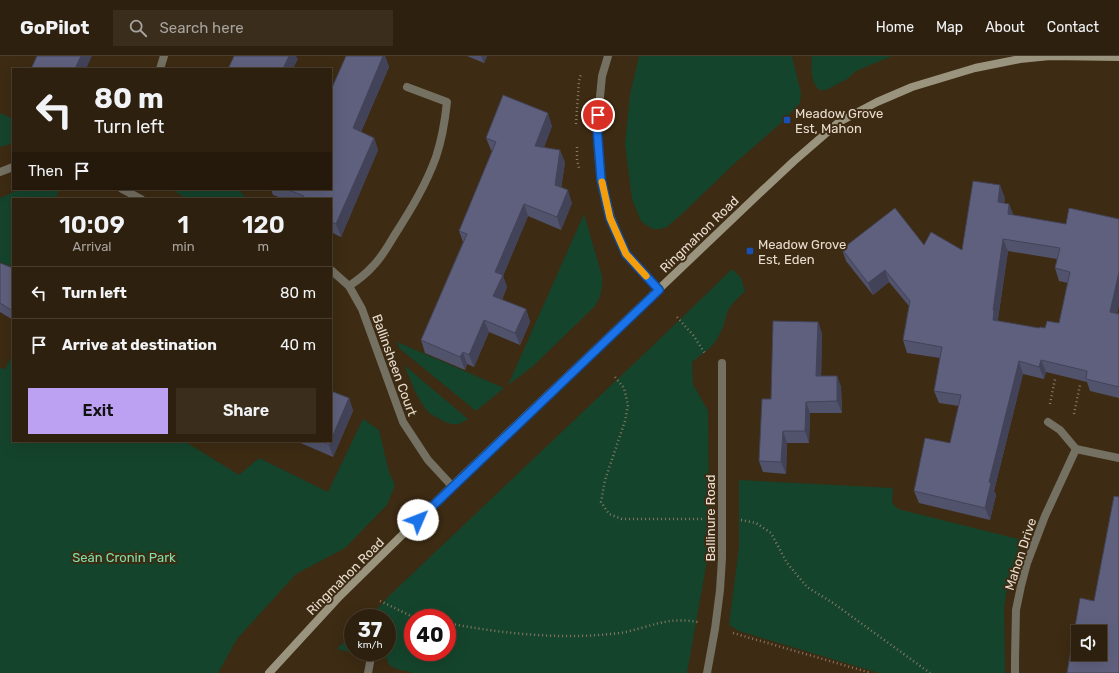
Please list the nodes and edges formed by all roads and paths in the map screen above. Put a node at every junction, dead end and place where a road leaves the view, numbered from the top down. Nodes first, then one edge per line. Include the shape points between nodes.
1 (164, 56) edge
2 (608, 56) edge
3 (1119, 57) edge
4 (160, 68) edge
5 (407, 87) dead end
6 (12, 167) edge
7 (0, 172) edge
8 (125, 190) edge
9 (139, 198) edge
10 (332, 271) edge
11 (350, 286) junction
12 (659, 290) junction
13 (677, 317) dead end
14 (722, 362) joint
15 (615, 377) dead end
16 (1055, 379) dead end
17 (1080, 385) dead end
18 (1049, 408) dead end
19 (1074, 414) dead end
20 (1048, 422) dead end
21 (1076, 448) junction
22 (1119, 458) edge
23 (452, 486) junction
24 (705, 518) dead end
25 (738, 519) dead end
26 (380, 601) dead end
27 (404, 613) edge
28 (699, 622) dead end
29 (456, 625) edge
30 (715, 629) junction
31 (370, 661) edge
32 (269, 673) edge
33 (368, 673) edge
34 (707, 673) edge
35 (871, 673) edge
36 (930, 673) edge
37 (1016, 673) edge

1 - 4 street
2 - 12 street via 598,102 597,128 601,179 610,218 626,254
3 - 12 street, Ringmahon Road via 1050,56 999,62 948,75 872,104 839,122 825,134
5 - 11 street via 447,102 436,158 412,207 385,250 374,265
6 - 7 street
8 - 9 street
10 - 11 street, Ballinsheen Court
11 - 23 street, Ballinsheen Court via 362,308 403,422 428,460
12 - 23 street, Ringmahon Road
13 - 14 path via 705,354
14 - 30 street, Ballinure Road via 722,558
15 - 24 path via 624,388 628,405 605,480 601,502 609,514 622,519
16 - 18 path
17 - 19 path
20 - 21 street via 1060,430
21 - 22 street
21 - 37 street, Mahon Drive via 1027,563 1016,610
23 - 32 street, Ringmahon Road via 338,598
25 - 36 path via 756,523 771,533 787,563 807,587
26 - 27 path
28 - 29 path via 663,622 622,633 586,636 531,635
30 - 34 street, Ballinure Road
30 - 35 path
31 - 33 street

